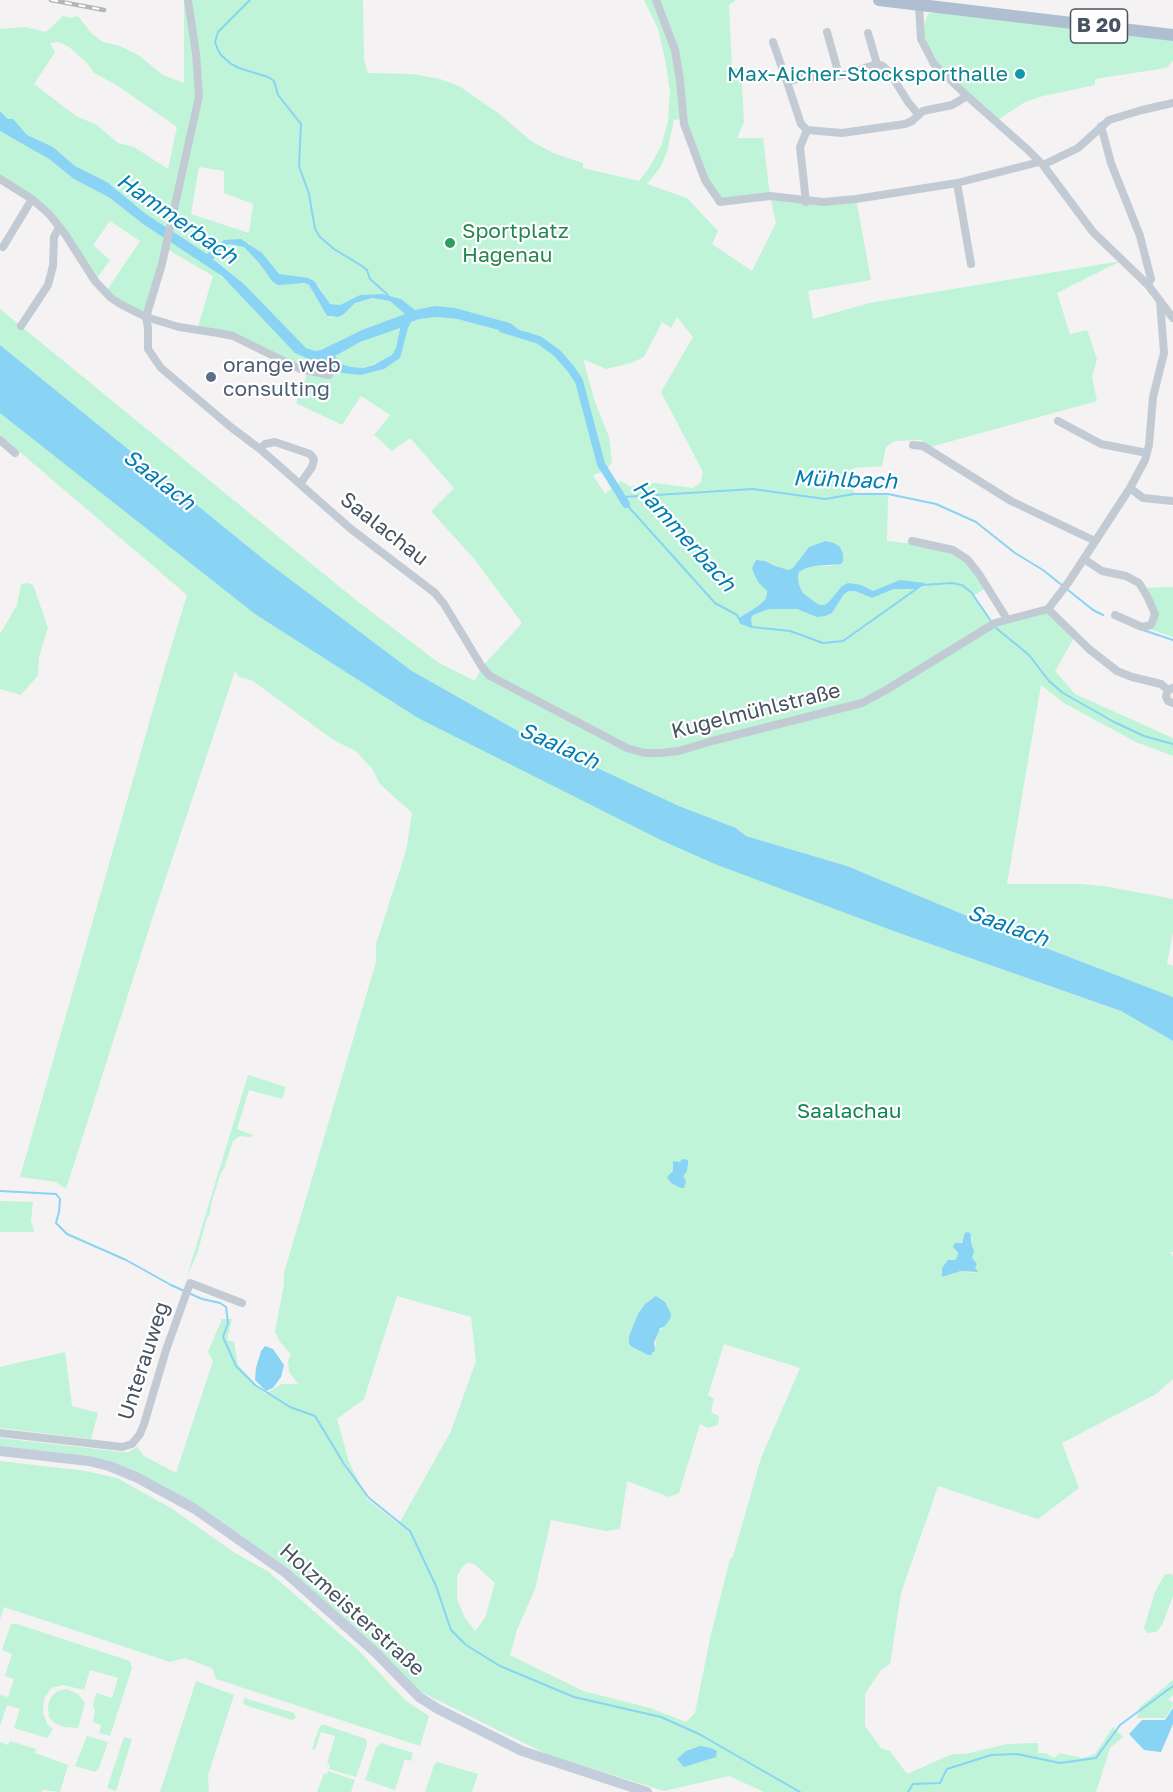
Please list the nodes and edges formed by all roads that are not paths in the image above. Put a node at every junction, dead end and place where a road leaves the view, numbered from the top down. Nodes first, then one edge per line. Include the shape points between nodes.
1 (188, 0) edge
2 (656, 0) edge
3 (879, 0) edge
4 (919, 5) junction
5 (827, 32) dead end
6 (868, 33) dead end
7 (1173, 35) edge
8 (773, 42) dead end
9 (878, 64) junction
10 (839, 75) junction
11 (787, 82) junction
12 (967, 96) junction
13 (1173, 103) edge
14 (918, 114) junction
15 (1101, 126) junction
16 (807, 130) junction
17 (1041, 163) junction
18 (0, 179) edge
19 (957, 183) junction
20 (32, 199) junction
21 (806, 201) junction
22 (59, 227) junction
23 (3, 247) dead end
24 (971, 264) dead end
25 (1148, 285) junction
26 (1160, 301) junction
27 (146, 317) junction
28 (1173, 318) edge
29 (21, 326) dead end
30 (1173, 349) edge
31 (1164, 353) junction
32 (329, 375) dead end
33 (1058, 420) dead end
34 (0, 440) edge
35 (913, 445) dead end
36 (260, 448) junction
37 (15, 453) dead end
38 (1147, 453) junction
39 (300, 484) junction
40 (1130, 488) junction
41 (1173, 501) edge
42 (912, 541) dead end
43 (1095, 542) junction
44 (1084, 559) junction
45 (444, 604) joint
46 (1048, 609) junction
47 (1115, 615) dead end
48 (1007, 619) junction
49 (1171, 689) edge
50 (1173, 703) edge
51 (243, 1303) dead end
52 (0, 1433) edge
53 (0, 1451) edge
54 (647, 1792) edge

1 - 27 street via 199,96 159,279
2 - 21 street via 675,50 684,124 717,201 770,196
3 - 4 main road, B 20
4 - 7 main road, B 20
4 - 12 street via 925,48 939,69
5 - 10 street
6 - 9 street
8 - 11 street
9 - 10 street
9 - 14 street via 890,73
10 - 11 street
11 - 16 street via 801,124
12 - 14 street via 952,105
12 - 17 street
13 - 15 street via 1116,117
14 - 16 street via 908,123 870,130
15 - 17 street via 1078,148
15 - 25 street via 1140,236 1151,279
16 - 21 street via 800,147
17 - 19 street
17 - 25 street via 1093,232
18 - 20 street
19 - 21 street via 856,199
19 - 24 street
20 - 22 street
20 - 23 street
22 - 27 street via 100,288
22 - 29 street via 54,237 48,285
25 - 26 street
26 - 28 street
26 - 31 street
27 - 32 street via 185,329 225,334 300,369
27 - 36 street, Saalachau via 147,342 154,360
30 - 31 street
31 - 38 street via 1153,397
33 - 38 street via 1101,444
34 - 37 street
35 - 43 street via 923,446 1011,501
36 - 39 street, Saalachau
36 - 39 street via 275,442 310,454 314,459 312,467
38 - 40 street
39 - 45 street, Saalachau
40 - 41 street via 1143,498
40 - 43 street
42 - 48 street via 953,550 967,559
43 - 44 street
44 - 46 street
44 - 47 street via 1102,571 1139,583 1155,614 1150,625 1142,627
45 - 48 street, Kugelmühlstraße via 490,676 627,748 645,753 679,751 862,703 985,628
46 - 48 street, Kugelmühlstraße
46 - 49 street via 1117,671
49 - 50 street via 1166,699
51 - 52 street, Unterauweg via 190,1283 144,1424 132,1444 122,1447
53 - 54 street, Holzmeisterstraße via 89,1461 136,1477 195,1509 286,1573 428,1703 522,1751

